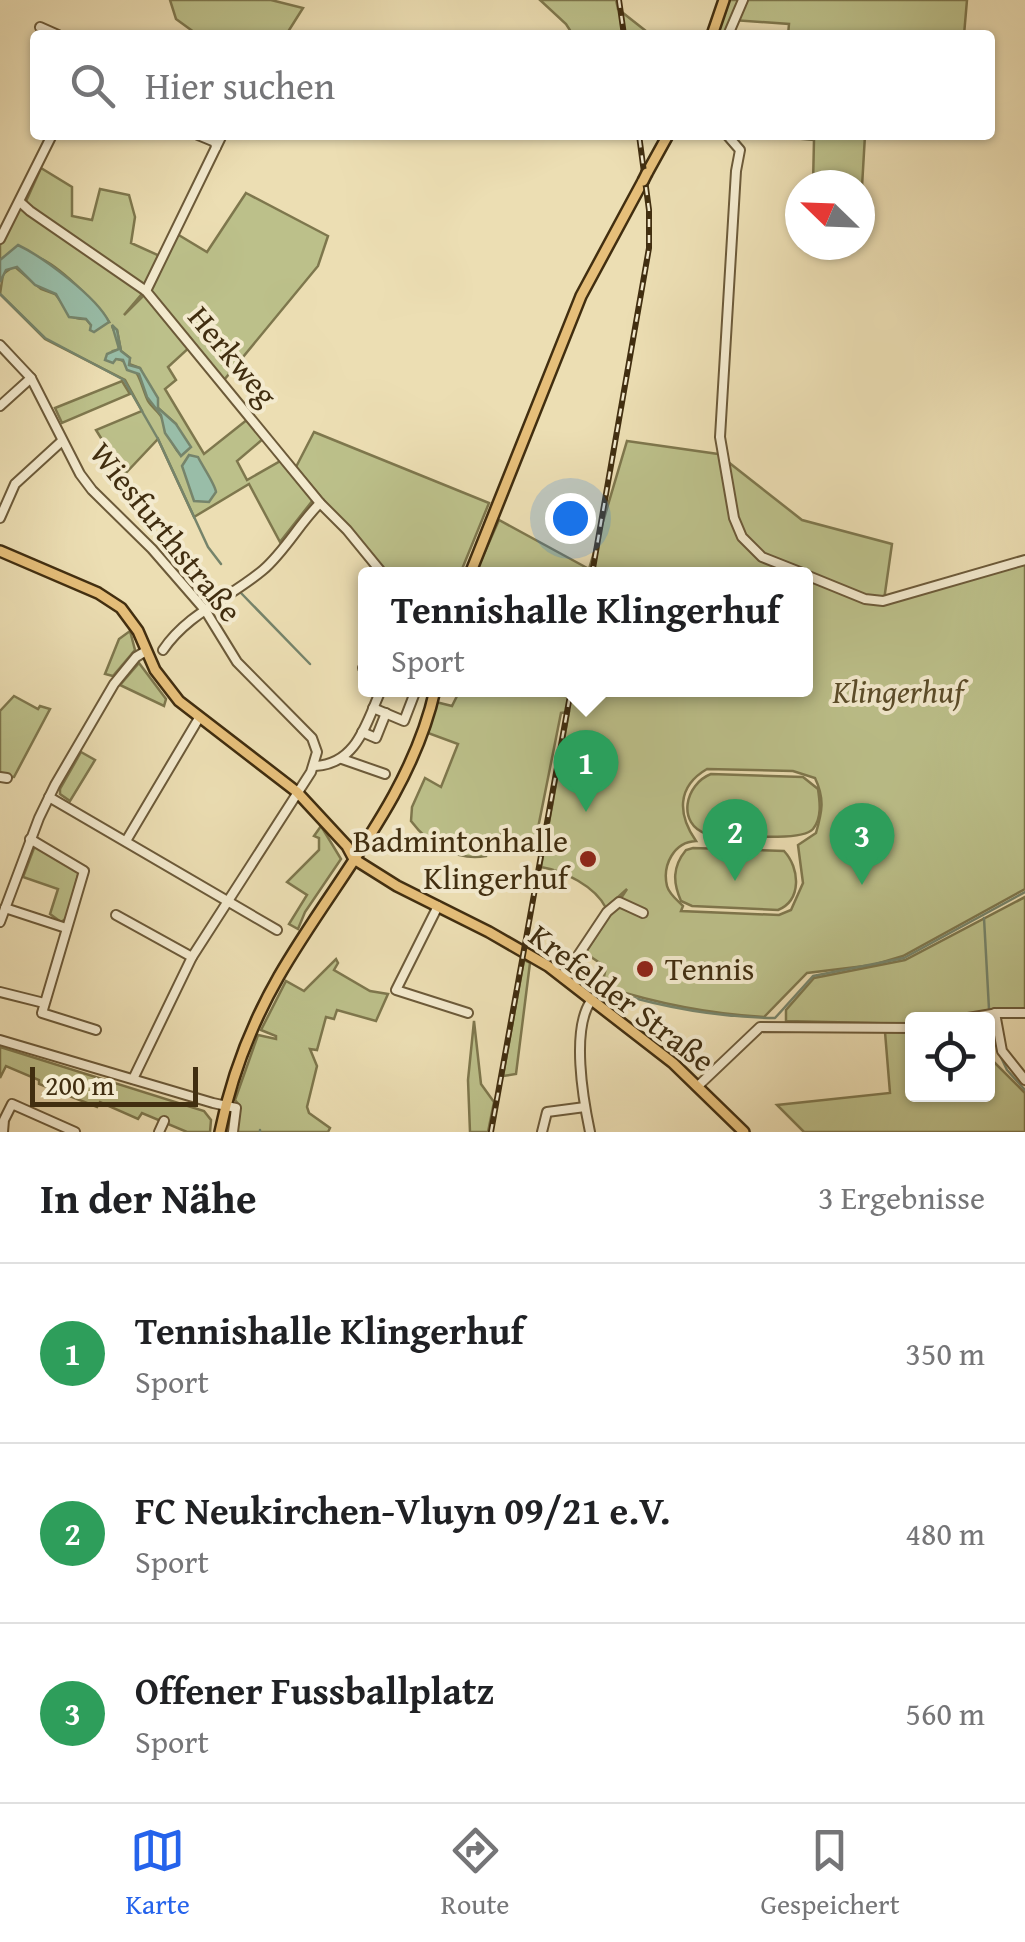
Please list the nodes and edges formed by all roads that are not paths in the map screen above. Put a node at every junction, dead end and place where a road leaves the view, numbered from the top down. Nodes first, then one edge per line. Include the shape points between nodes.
1 (724, 0) edge
2 (742, 0) edge
3 (40, 27) dead end
4 (47, 30) edge
5 (714, 30) edge
6 (730, 30) edge
7 (50, 140) edge
8 (209, 140) edge
9 (220, 140) edge
10 (665, 140) edge
11 (731, 140) edge
12 (216, 147) junction
13 (20, 202) junction
14 (0, 239) edge
15 (146, 291) junction
16 (0, 345) edge
17 (31, 378) junction
18 (0, 406) edge
19 (62, 441) junction
20 (320, 503) junction
21 (0, 518) edge
22 (0, 552) edge
23 (1025, 560) edge
24 (377, 567) edge
25 (473, 567) edge
26 (786, 567) edge
27 (813, 578) edge
28 (205, 610) junction
29 (164, 650) dead end
30 (146, 651) junction
31 (378, 697) edge
32 (413, 697) edge
33 (433, 697) edge
34 (373, 708) junction
35 (386, 713) junction
36 (199, 718) junction
37 (362, 732) junction
38 (342, 759) junction
39 (315, 766) junction
40 (384, 774) dead end
41 (297, 792) junction
42 (49, 797) junction
43 (30, 839) junction
44 (126, 841) junction
45 (354, 860) junction
46 (227, 900) junction
47 (438, 906) junction
48 (5, 908) junction
49 (643, 913) dead end
50 (116, 915) dead end
51 (0, 922) edge
52 (66, 928) junction
53 (277, 930) dead end
54 (192, 957) junction
55 (564, 978) junction
56 (0, 992) edge
57 (591, 1000) junction
58 (44, 1003) junction
59 (468, 1013) dead end
60 (995, 1013) joint
61 (1025, 1013) edge
62 (905, 1028) edge
63 (96, 1030) dead end
64 (0, 1040) edge
65 (133, 1079) junction
66 (1025, 1080) edge
67 (698, 1086) junction
68 (30, 1100) dead end
69 (226, 1106) junction
70 (585, 1107) junction
71 (25, 1110) junction
72 (164, 1121) dead end
73 (4, 1132) edge
74 (75, 1132) edge
75 (159, 1132) edge
76 (220, 1132) edge
77 (233, 1132) edge
78 (542, 1132) edge
79 (590, 1132) edge
80 (744, 1132) edge

1 - 5 main road
2 - 6 street
3 - 4 street
7 - 13 street
8 - 12 street
9 - 12 street, Herkweg
10 - 25 main road via 581,296
11 - 26 street via 740,150 720,437 734,518 750,548
12 - 15 street, Herkweg
13 - 14 street
13 - 15 street
15 - 20 street, Herkweg
16 - 17 street, Wiesfurthstraße
17 - 18 street
17 - 19 street, Wiesfurthstraße
19 - 21 street via 15,484
19 - 28 street, Wiesfurthstraße via 92,490
20 - 24 street, Herkweg
20 - 28 street via 268,566
22 - 30 main road via 109,599 133,621
23 - 27 street via 883,601
28 - 29 street
28 - 39 street, Wiesfurthstraße via 237,662 312,738
30 - 36 main road via 167,687
30 - 42 street via 114,684
31 - 34 street
32 - 35 street via 404,721
33 - 45 main road via 407,773
34 - 35 street
34 - 37 street
35 - 37 street via 376,738
36 - 41 main road
36 - 44 street
37 - 38 street
38 - 39 street
38 - 40 street
39 - 41 street
41 - 45 main road
41 - 46 street
42 - 43 street
42 - 44 street
43 - 48 street
43 - 52 street via 84,871
44 - 46 street
45 - 47 main road, Krefelder Straße
45 - 69 main road via 266,1002
46 - 53 street
46 - 54 street
47 - 55 main road, Krefelder Straße
47 - 59 street via 396,990
48 - 51 street
48 - 52 street
49 - 55 street via 618,902
50 - 54 street
52 - 58 street
54 - 65 street
55 - 57 main road, Krefelder Straße
56 - 58 street
57 - 67 main road, Krefelder Straße
57 - 70 street via 583,1015
58 - 63 street via 42,1013
60 - 61 street
60 - 66 street via 1002,1051
62 - 67 street via 760,1027
64 - 65 street
65 - 69 street
67 - 80 main road, Krefelder Straße
68 - 71 street
69 - 76 main road
69 - 77 street via 236,1108
70 - 78 street via 546,1112
70 - 79 street
71 - 73 street via 12,1104
71 - 74 street
72 - 75 street

